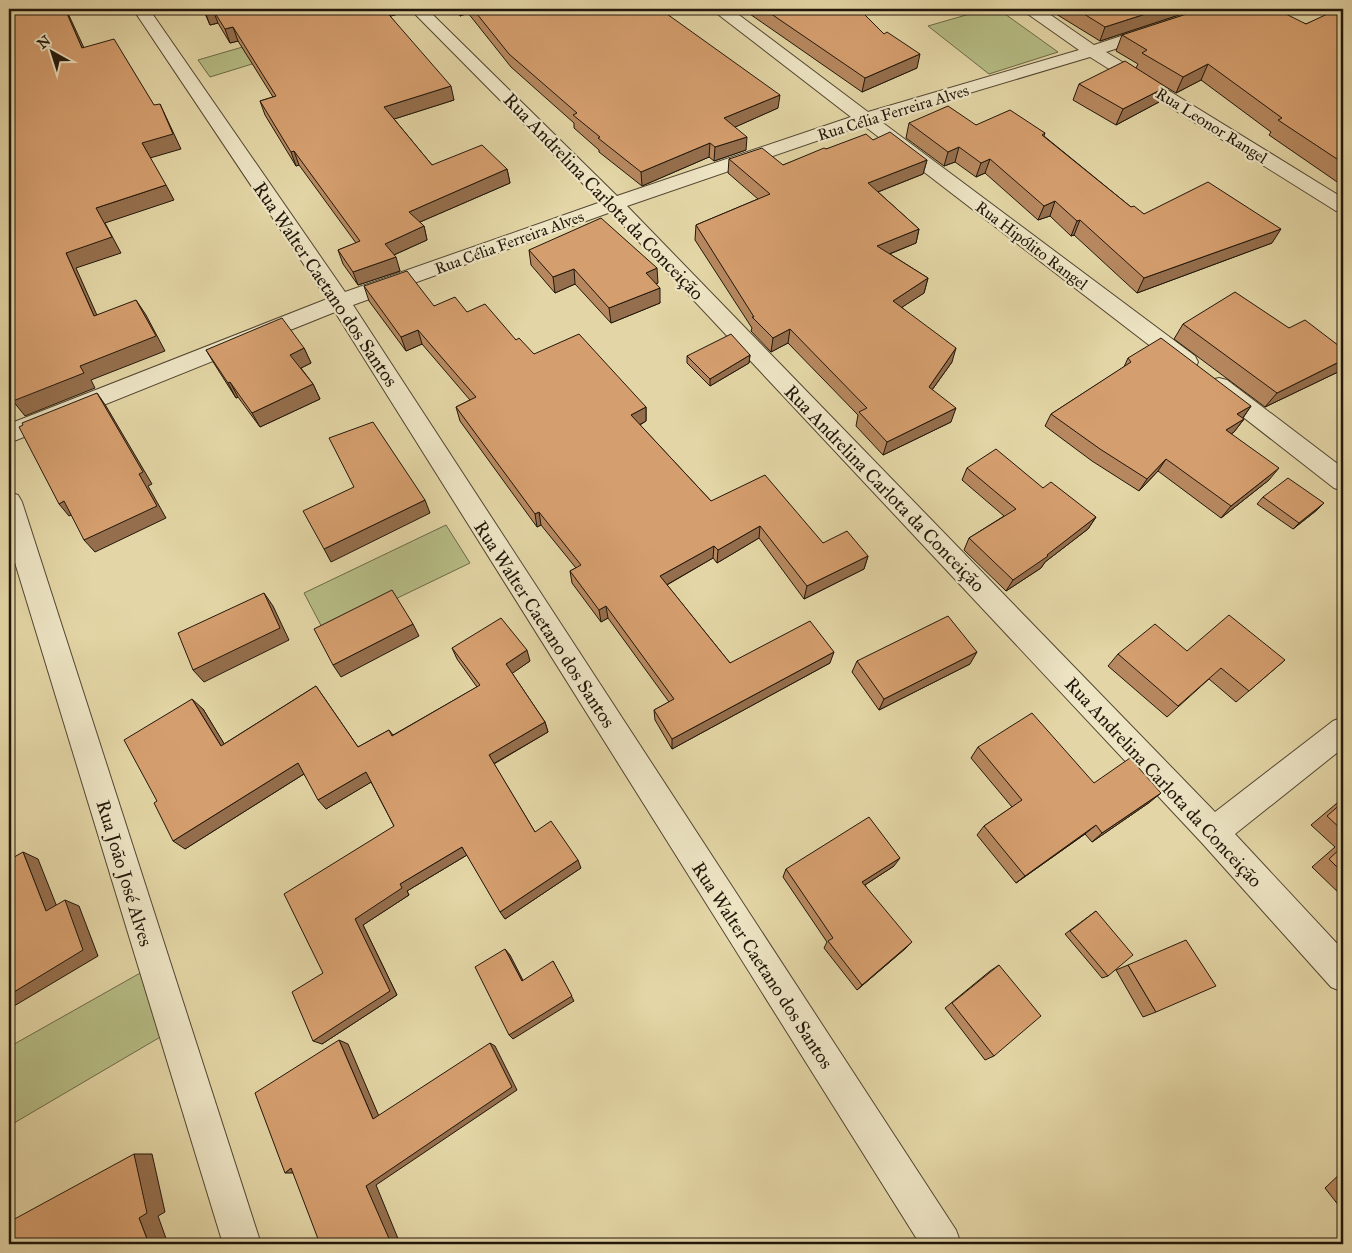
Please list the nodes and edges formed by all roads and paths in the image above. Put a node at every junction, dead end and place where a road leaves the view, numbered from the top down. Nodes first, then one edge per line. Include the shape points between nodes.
1 (141, 9) edge
2 (418, 9) edge
3 (721, 9) edge
4 (1031, 9) edge
5 (1219, 9) edge
6 (1329, 9) edge
7 (1343, 16) edge
8 (1092, 51) junction
9 (866, 118) junction
10 (614, 204) junction
11 (1343, 207) edge
12 (340, 302) junction
13 (9, 434) edge
14 (1343, 481) edge
15 (9, 502) edge
16 (1343, 730) edge
17 (1213, 832) junction
18 (1343, 975) edge
19 (242, 1244) edge
20 (942, 1244) edge

1 - 12 street, Rua Walter Caetano dos Santos
2 - 10 street, Rua Andrelina Carlota da Conceição
3 - 9 street, Rua Hipólito Rangel
4 - 8 street, Rua Leonor Rangel
5 - 8 street, Rua Célia Ferreira Alves
6 - 7 street
8 - 9 street, Rua Célia Ferreira Alves
8 - 11 street, Rua Leonor Rangel
9 - 10 street, Rua Célia Ferreira Alves
9 - 14 street, Rua Hipólito Rangel
10 - 12 street, Rua Célia Ferreira Alves
10 - 17 street, Rua Andrelina Carlota da Conceição
12 - 13 street, Rua Célia Ferreira Alves
12 - 20 street, Rua Walter Caetano dos Santos
15 - 19 street, Rua João José Alves
16 - 17 street
17 - 18 street, Rua Andrelina Carlota da Conceição

